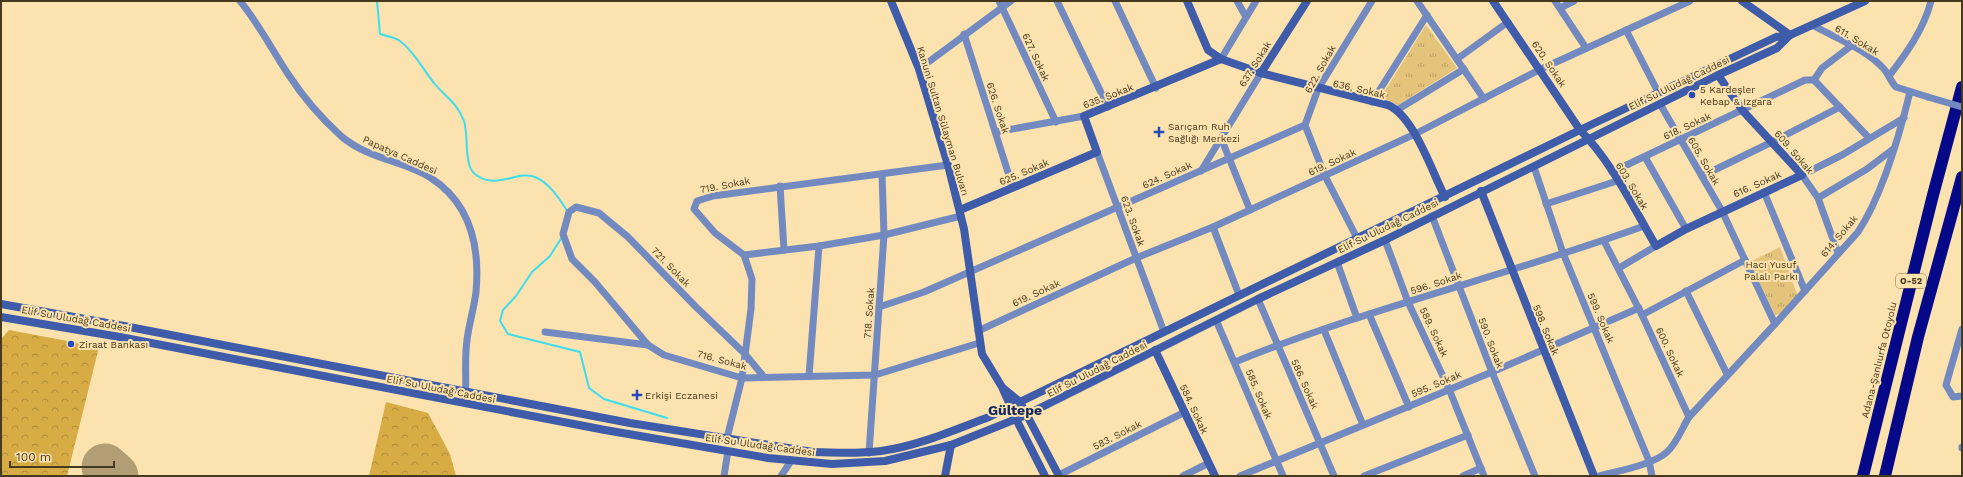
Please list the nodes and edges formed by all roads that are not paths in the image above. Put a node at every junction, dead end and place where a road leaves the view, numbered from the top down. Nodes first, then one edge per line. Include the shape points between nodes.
1 (240, 1) edge
2 (1011, 1) edge
3 (1058, 1) edge
4 (1115, 1) edge
5 (1187, 1) edge
6 (1237, 1) edge
7 (1256, 1) edge
8 (1307, 1) edge
9 (1372, 1) edge
10 (1417, 1) edge
11 (1493, 1) edge
12 (1555, 1) edge
13 (1574, 1) edge
14 (1690, 1) edge
15 (1742, 1) edge
16 (1865, 1) edge
17 (1931, 1) edge
18 (892, 2) edge
19 (1000, 4) edge
20 (1849, 4) edge
21 (1560, 8) junction
22 (1426, 15) junction
23 (1246, 17) junction
24 (1508, 22) junction
25 (1812, 25) junction
26 (1626, 30) junction
27 (964, 34) junction
28 (1790, 35) junction
29 (1851, 46) junction
30 (1586, 48) junction
31 (1221, 59) junction
32 (1457, 59) junction
33 (918, 69) junction
34 (1464, 69) junction
35 (1541, 69) junction
36 (1261, 74) junction
37 (1718, 75) junction
38 (1889, 76) junction
39 (1814, 80) junction
40 (1962, 87) edge
41 (1156, 88) junction
42 (1318, 89) junction
43 (1658, 92) junction
44 (1910, 92) junction
45 (1484, 99) junction
46 (1372, 102) junction
47 (1660, 104) junction
48 (1840, 106) junction
49 (1962, 106) edge
50 (1108, 107) junction
51 (1397, 110) junction
52 (1743, 111) junction
53 (1084, 116) junction
54 (1904, 118) junction
55 (1056, 122) junction
56 (1305, 125) junction
57 (1580, 130) junction
58 (996, 132) junction
59 (1415, 134) junction
60 (1221, 138) junction
61 (1588, 138) junction
62 (1869, 138) junction
63 (1680, 140) junction
64 (1772, 142) junction
65 (1893, 149) junction
66 (1097, 152) junction
67 (1645, 157) junction
68 (1229, 158) junction
69 (948, 165) junction
70 (1534, 167) junction
71 (1201, 171) junction
72 (1612, 172) junction
73 (882, 174) junction
74 (1802, 175) junction
75 (1325, 176) junction
76 (1702, 176) junction
77 (1962, 177) edge
78 (1617, 181) junction
79 (780, 186) junction
80 (1013, 188) junction
81 (1481, 191) junction
82 (1764, 192) junction
83 (1445, 197) junction
84 (1818, 198) junction
85 (1546, 204) junction
86 (1117, 207) junction
87 (1250, 210) junction
88 (1722, 211) junction
89 (960, 213) junction
90 (1432, 216) junction
91 (1644, 226) junction
92 (1213, 227) junction
93 (1686, 229) junction
94 (564, 234) joint
95 (884, 235) junction
96 (1357, 238) junction
97 (1385, 240) junction
98 (1604, 241) junction
99 (819, 246) junction
100 (1656, 246) junction
101 (784, 250) junction
102 (1563, 253) junction
103 (1838, 253) junction
104 (744, 255) junction
105 (1136, 258) junction
106 (1745, 260) junction
107 (1337, 262) junction
108 (1619, 268) junction
109 (1511, 270) junction
110 (970, 271) junction
111 (1458, 286) junction
112 (1686, 291) junction
113 (1805, 291) junction
114 (1239, 295) junction
115 (1258, 299) junction
116 (1408, 302) junction
117 (1, 304) edge
118 (879, 307) junction
119 (1640, 312) junction
120 (1369, 314) junction
121 (1357, 318) junction
122 (2, 319) edge
123 (1216, 320) junction
124 (1774, 324) junction
125 (1594, 326) junction
126 (1962, 329) edge
127 (1324, 330) junction
128 (978, 331) junction
129 (545, 332) dead end
130 (1164, 332) junction
131 (979, 343) junction
132 (648, 345) junction
133 (1277, 345) junction
134 (1543, 349) junction
135 (1156, 350) junction
136 (745, 354) junction
137 (1235, 362) junction
138 (1492, 372) junction
139 (1727, 374) junction
140 (875, 375) junction
141 (809, 376) junction
142 (764, 377) junction
143 (742, 378) junction
144 (1002, 387) junction
145 (1450, 389) junction
146 (466, 391) junction
147 (1962, 396) edge
148 (1020, 402) junction
149 (465, 403) junction
150 (1010, 407) junction
151 (1408, 407) junction
152 (1185, 412) junction
153 (1026, 415) junction
154 (1689, 417) junction
155 (1016, 419) junction
156 (1363, 425) junction
157 (1468, 435) junction
158 (727, 438) junction
159 (1319, 442) junction
160 (951, 446) junction
161 (728, 451) junction
162 (869, 453) junction
163 (791, 460) junction
164 (1277, 461) junction
165 (1649, 461) junction
166 (1209, 463) junction
167 (1481, 468) junction
168 (724, 476) edge
169 (781, 476) edge
170 (945, 476) edge
171 (1044, 476) edge
172 (1059, 476) edge
173 (1183, 476) edge
174 (1215, 476) edge
175 (1240, 476) edge
176 (1282, 476) edge
177 (1334, 476) edge
178 (1364, 476) edge
179 (1464, 476) edge
180 (1484, 476) edge
181 (1535, 476) edge
182 (1594, 476) edge
183 (1599, 476) edge
184 (1652, 476) edge
185 (1863, 476) edge
186 (1885, 476) edge

1 - 146 street, Papatya Caddesi via 292,80 313,108 341,136 363,151 430,177 454,197 461,208 473,233 477,268 476,293 466,350
2 - 19 street
3 - 50 street
4 - 41 street
5 - 31 main road via 1208,50
6 - 23 street
7 - 23 street
8 - 36 main road, 637. Sokak
9 - 42 street, 622. Sokak
10 - 22 street
11 - 24 main road, 620. Sokak
12 - 21 street
13 - 21 street
14 - 26 street, 619. Sokak
15 - 28 main road
16 - 20 main road, Elif Su Uludağ Caddesi
17 - 38 street via 1916,37
18 - 33 main road, Kanuni Sultan Sülayman Bulvarı
19 - 27 street
19 - 55 street, 627. Sokak
20 - 25 main road, Elif Su Uludağ Caddesi
21 - 30 street
22 - 32 street
22 - 46 street
23 - 31 street
24 - 32 street
24 - 35 main road, 620. Sokak
25 - 28 main road, Elif Su Uludağ Caddesi
25 - 29 street, 611. Sokak
26 - 30 street, 619. Sokak
26 - 43 street
27 - 33 street
27 - 58 street, 626. Sokak
28 - 37 main road, Elif Su Uludağ Caddesi via 1777,48
28 - 43 main road, Elif Su Uludağ Caddesi via 1776,37
29 - 38 street, 611. Sokak via 1878,63
29 - 39 street via 1822,68
30 - 35 street, 619. Sokak
31 - 36 main road, 636. Sokak
31 - 41 main road, 635. Sokak
32 - 34 street
33 - 69 main road, Kanuni Sultan Sülayman Bulvarı
34 - 45 street
34 - 51 street
35 - 45 street, 619. Sokak
35 - 57 main road, 620. Sokak
36 - 42 main road, 636. Sokak
36 - 60 street, 637. Sokak
37 - 47 main road, Elif Su Uludağ Caddesi
37 - 52 main road, 609. Sokak
38 - 44 street, 611. Sokak via 1896,87
39 - 48 street
39 - 52 street, 618. Sokak via 1805,80
40 - 185 highway, Adana-Şanlıurfa Otoyolu / O-52
41 - 50 main road, 635. Sokak
42 - 46 main road, 636. Sokak
42 - 56 street, 622. Sokak
43 - 57 main road, Elif Su Uludağ Caddesi
44 - 49 street, 611. Sokak, bridge
44 - 54 street, 614. Sokak
45 - 59 street, 619. Sokak
46 - 51 main road, 636. Sokak via 1388,105
47 - 61 main road, Elif Su Uludağ Caddesi
47 - 63 street, 605. Sokak
48 - 62 street
48 - 64 street
50 - 53 main road, 635. Sokak
51 - 59 main road, 636. Sokak via 1409,122
52 - 63 street, 618. Sokak
52 - 64 main road, 609. Sokak
53 - 55 street, 635. Sokak
53 - 66 main road, 623. Sokak
54 - 62 street, 616. Sokak
54 - 65 street, 614. Sokak
55 - 58 street, 635. Sokak
56 - 68 street, 624. Sokak
56 - 75 street
57 - 61 main road, 620. Sokak
57 - 83 main road, Elif Su Uludağ Caddesi
58 - 80 street, 626. Sokak
59 - 75 street, 619. Sokak
59 - 83 main road, 636. Sokak
60 - 68 street
60 - 71 street, 637. Sokak
61 - 70 main road, Elif Su Uludağ Caddesi
61 - 72 main road, 603. Sokak
62 - 74 street, 616. Sokak
63 - 67 street, 618. Sokak
63 - 76 street, 605. Sokak
64 - 74 main road, 609. Sokak
64 - 76 street
65 - 84 street via 1867,169
65 - 103 street, 614. Sokak via 1869,215 1858,232
66 - 80 main road, 625. Sokak
66 - 86 street, 623. Sokak
67 - 72 street, 618. Sokak
67 - 93 street
68 - 71 street, 624. Sokak
68 - 87 street
69 - 73 street, 719. Sokak
69 - 89 main road, Kanuni Sultan Sülayman Bulvarı
70 - 81 main road, Elif Su Uludağ Caddesi
70 - 85 street, 599. Sokak
71 - 86 street, 624. Sokak
72 - 78 main road, 603. Sokak
73 - 79 street, 719. Sokak
73 - 95 street, 718. Sokak
74 - 82 main road, 616. Sokak
74 - 84 street, 609. Sokak
75 - 87 street, 619. Sokak
75 - 96 street
76 - 88 street, 605. Sokak
77 - 186 highway, O-52 via 1918,337
78 - 85 street
78 - 91 main road, 603. Sokak
79 - 101 street
79 - 104 street, 719. Sokak via 697,201 694,209 699,215 723,240
80 - 89 main road, 625. Sokak
81 - 90 main road, Elif Su Uludağ Caddesi
81 - 109 main road, 598. Sokak
82 - 88 main road, 616. Sokak
82 - 113 street
83 - 96 main road, Elif Su Uludağ Caddesi
84 - 103 street, 609. Sokak
85 - 102 street, 599. Sokak
86 - 105 street, 623. Sokak
86 - 110 street, 624. Sokak
87 - 92 street, 619. Sokak
88 - 93 main road, 616. Sokak
88 - 106 street, 605. Sokak
89 - 95 street
89 - 110 main road, Kanuni Sultan Sülayman Bulvarı
90 - 97 main road, Elif Su Uludağ Caddesi
90 - 111 street, 590. Sokak
91 - 98 street, 596. Sokak
91 - 100 main road, 603. Sokak
92 - 105 street, 619. Sokak
92 - 114 street
93 - 100 main road, 616. Sokak
94 - 132 street, 716. Sokak via 572,259 595,282
94 - 136 street, 721. Sokak via 569,212 576,207 599,214 628,237
95 - 99 street
95 - 118 street, 718. Sokak
96 - 114 main road, Elif Su Uludağ Caddesi
97 - 107 main road, Elif Su Uludağ Caddesi
97 - 116 street, 589. Sokak
98 - 102 street, 596. Sokak
98 - 108 street, 600. Sokak
99 - 101 street
99 - 141 street
100 - 108 street, 616. Sokak
101 - 104 street
102 - 109 street, 596. Sokak
102 - 125 street, 599. Sokak
103 - 113 street, 614. Sokak
104 - 136 street via 752,279
105 - 128 street, 619. Sokak
105 - 130 street, 623. Sokak
106 - 112 street, 595. Sokak
106 - 124 street, 605. Sokak
107 - 115 main road, Elif Su Uludağ Caddesi
107 - 121 street
108 - 119 street, 600. Sokak
109 - 111 street, 596. Sokak
109 - 134 main road, 598. Sokak
110 - 118 street, 624. Sokak via 924,292
110 - 128 main road, Kanuni Sultan Sülayman Bulvarı
111 - 116 street, 596. Sokak
111 - 138 street, 590. Sokak
112 - 119 street, 595. Sokak
112 - 139 street
113 - 124 street, 614. Sokak
114 - 130 main road, Elif Su Uludağ Caddesi
115 - 123 main road, Elif Su Uludağ Caddesi
115 - 133 street, 586. Sokak
116 - 120 street, 596. Sokak
116 - 145 street, 589. Sokak
117 - 146 main road, Elif Su Uludağ Caddesi
118 - 140 street, 718. Sokak
119 - 125 street, 595. Sokak
119 - 154 street, 600. Sokak
120 - 121 street, 596. Sokak
120 - 151 street
121 - 127 street, 596. Sokak
122 - 149 main road, Elif Su Uludağ Caddesi via 120,337
123 - 135 main road, Elif Su Uludağ Caddesi
123 - 137 street, 585. Sokak
124 - 139 street, 614. Sokak
125 - 134 street, 595. Sokak
125 - 165 street, 599. Sokak
126 - 147 street via 1946,385 1952,397
127 - 133 street, 596. Sokak
127 - 156 street
128 - 131 main road, Kanuni Sultan Sülayman Bulvarı
129 - 132 street
130 - 148 main road, Elif Su Uludağ Caddesi
131 - 140 street, 716. Sokak
131 - 144 main road, Kanuni Sultan Sülayman Bulvarı via 985,360
132 - 143 street, 716. Sokak via 664,355
133 - 137 street, 596. Sokak
133 - 159 street, 586. Sokak
134 - 138 street, 595. Sokak
134 - 182 main road, 598. Sokak
135 - 152 main road, 584. Sokak
135 - 153 main road, Elif Su Uludağ Caddesi
136 - 142 street, 721. Sokak
136 - 143 street
137 - 164 street, 585. Sokak
138 - 145 street, 595. Sokak
138 - 181 street, 590. Sokak
139 - 154 street, 614. Sokak
140 - 141 street, 716. Sokak
140 - 162 street, 718. Sokak
141 - 142 street, 716. Sokak
142 - 143 street, 716. Sokak
143 - 158 street
144 - 148 main road
144 - 150 main road
145 - 151 street, 595. Sokak
145 - 157 street, 589. Sokak
146 - 149 street, Papatya Caddesi
146 - 158 main road, Elif Su Uludağ Caddesi via 630,423
148 - 150 main road, Elif Su Uludağ Caddesi
148 - 153 main road
149 - 161 main road, Elif Su Uludağ Caddesi
150 - 155 main road
150 - 162 main road, Elif Su Uludağ Caddesi via 924,441
151 - 156 street, 595. Sokak
152 - 166 main road, 584. Sokak
152 - 172 street, 583. Sokak
153 - 155 main road, Elif Su Uludağ Caddesi
153 - 172 main road
154 - 165 street via 1667,452
155 - 160 main road, Elif Su Uludağ Caddesi
155 - 171 main road
156 - 159 street, 595. Sokak
157 - 167 street, 589. Sokak
157 - 178 street
158 - 162 main road, Elif Su Uludağ Caddesi via 813,452
159 - 164 street, 595. Sokak
159 - 177 street, 586. Sokak
160 - 163 main road, Elif Su Uludağ Caddesi via 871,463 832,464
160 - 170 main road
161 - 163 main road, Elif Su Uludağ Caddesi
161 - 168 street
163 - 169 street
164 - 175 street, 595. Sokak
164 - 176 street, 585. Sokak
165 - 183 street
165 - 184 street, 599. Sokak
166 - 173 street
166 - 174 main road, 584. Sokak
167 - 179 street
167 - 180 street, 589. Sokak

